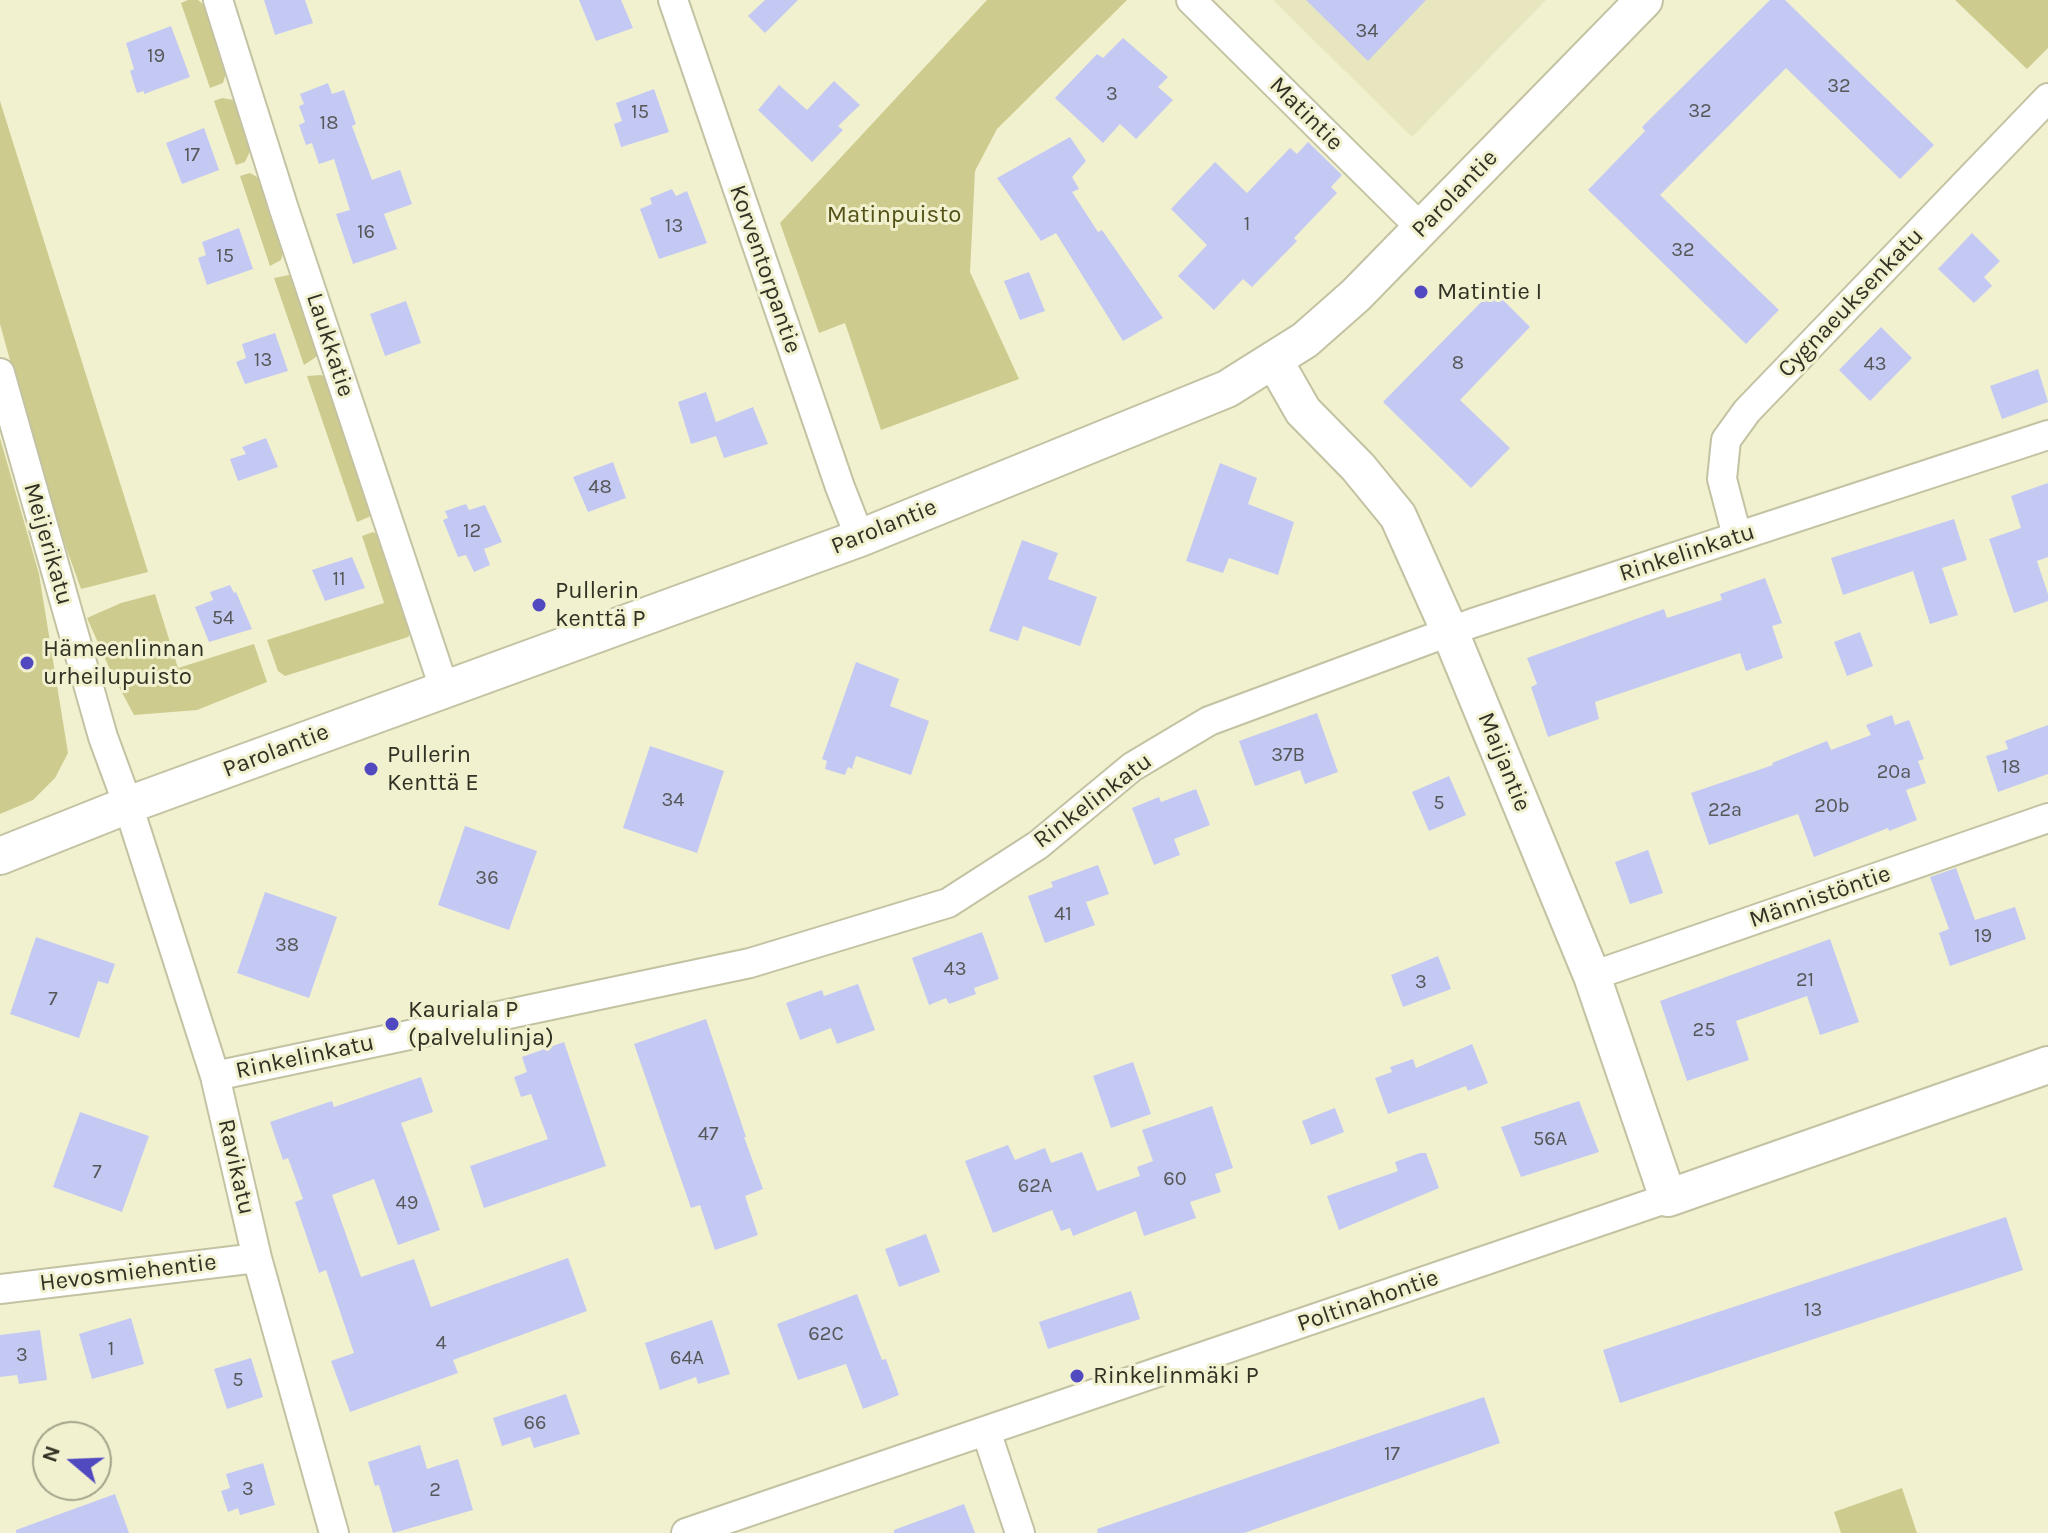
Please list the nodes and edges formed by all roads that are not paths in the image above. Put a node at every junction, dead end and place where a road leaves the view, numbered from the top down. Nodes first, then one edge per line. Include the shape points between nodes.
1 (218, 0) edge
2 (673, 0) edge
3 (1191, 0) edge
4 (1644, 0) edge
5 (2048, 98) edge
6 (1422, 229) junction
7 (1275, 362) junction
8 (0, 373) edge
9 (2048, 435) edge
10 (1737, 536) junction
11 (860, 538) junction
12 (1450, 632) junction
13 (444, 688) junction
14 (128, 805) junction
15 (2048, 818) edge
16 (0, 856) edge
17 (1592, 976) junction
18 (2048, 1065) edge
19 (215, 1076) junction
20 (1668, 1198) junction
21 (257, 1258) junction
22 (0, 1289) edge
23 (986, 1431) junction
24 (334, 1533) edge
25 (686, 1533) edge
26 (1020, 1533) edge

1 - 13 street, Laukkatie
2 - 11 street, Korventorpantie
3 - 6 street, Matintie
4 - 6 main road, Parolantie
5 - 10 street, Cygnaeuksenkatu via 1747,411 1726,440 1722,479
6 - 7 main road, Parolantie via 1336,313
7 - 11 main road, Parolantie via 1227,389
7 - 12 main road, Maijantie via 1303,411 1398,516
8 - 14 street, Meijerikatu via 103,737
9 - 10 street, Rinkelinkatu
10 - 12 street, Rinkelinkatu
11 - 13 main road, Parolantie
12 - 17 main road, Maijantie
12 - 19 street, Rinkelinkatu via 1209,721 1132,767 1038,845 948,903 750,963
13 - 14 main road, Parolantie
14 - 16 main road, Parolantie
14 - 19 street, Ravikatu
15 - 17 street, Männistöntie
17 - 20 main road, Maijantie
18 - 20 main road, Poltinahontie
19 - 21 street, Ravikatu
20 - 23 street, Poltinahontie
21 - 22 street, Hevosmiehentie
21 - 24 street, Ravikatu
23 - 25 street, Poltinahontie
23 - 26 street

